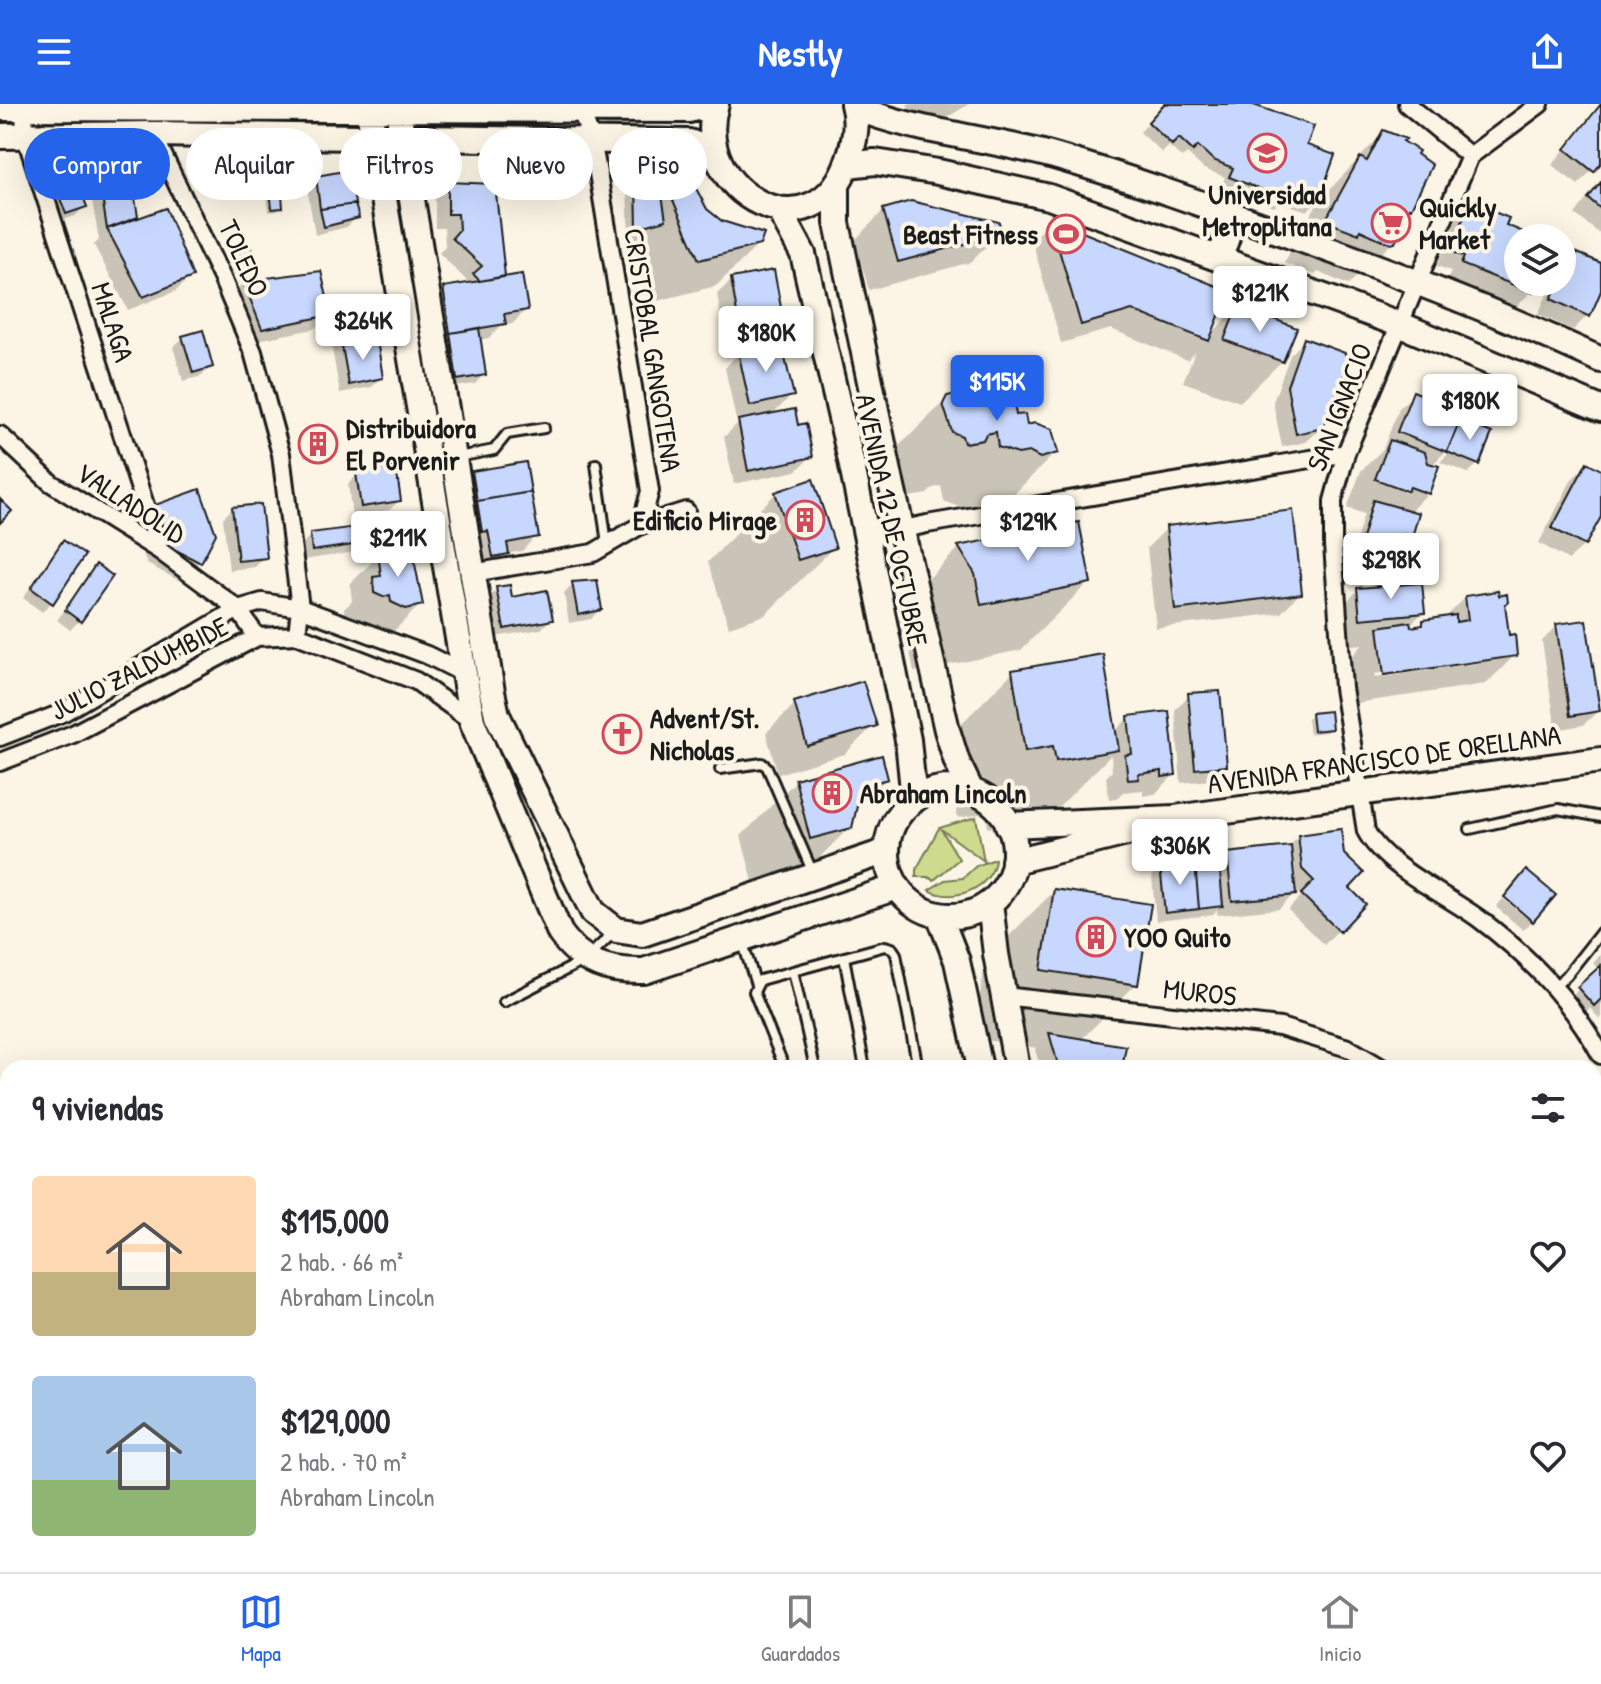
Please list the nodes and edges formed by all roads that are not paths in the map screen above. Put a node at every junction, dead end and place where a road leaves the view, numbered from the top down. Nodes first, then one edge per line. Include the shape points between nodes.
1 (713, 104) edge
2 (1407, 104) edge
3 (1540, 104) edge
4 (854, 105) edge
5 (135, 106) edge
6 (369, 106) edge
7 (398, 106) edge
8 (579, 106) edge
9 (12, 108) edge
10 (149, 128) edge
11 (372, 128) edge
12 (401, 128) edge
13 (587, 128) edge
14 (24, 133) edge
15 (170, 134) edge
16 (24, 135) edge
17 (0, 136) edge
18 (339, 138) edge
19 (593, 141) edge
20 (593, 147) edge
21 (715, 152) junction
22 (1470, 156) junction
23 (170, 169) edge
24 (842, 174) junction
25 (46, 200) edge
26 (384, 200) edge
27 (412, 200) edge
28 (780, 211) junction
29 (1234, 216) junction
30 (1220, 258) junction
31 (1419, 282) junction
32 (1399, 324) junction
33 (1601, 360) edge
34 (1601, 409) edge
35 (544, 428) dead end
36 (0, 435) edge
37 (1346, 453) junction
38 (454, 458) junction
39 (596, 464) dead end
40 (686, 511) dead end
41 (641, 525) junction
42 (901, 529) junction
43 (867, 537) junction
44 (607, 545) junction
45 (160, 551) junction
46 (472, 573) junction
47 (300, 608) junction
48 (238, 609) junction
49 (297, 635) junction
50 (257, 637) junction
51 (427, 655) junction
52 (464, 673) junction
53 (416, 681) junction
54 (492, 692) junction
55 (472, 721) junction
56 (0, 737) edge
57 (1601, 760) edge
58 (0, 762) edge
59 (720, 769) dead end
60 (971, 791) junction
61 (1360, 794) junction
62 (914, 800) junction
63 (1601, 817) edge
64 (1175, 818) junction
65 (1008, 825) junction
66 (1470, 829) dead end
67 (887, 851) junction
68 (1014, 861) junction
69 (813, 874) junction
70 (897, 887) junction
71 (990, 903) junction
72 (939, 915) junction
73 (616, 930) junction
74 (1601, 932) edge
75 (742, 939) junction
76 (844, 957) junction
77 (585, 960) junction
78 (793, 971) junction
79 (756, 985) junction
80 (1554, 987) junction
81 (1004, 996) junction
82 (504, 1002) dead end
83 (1601, 1055) edge
84 (781, 1060) edge
85 (813, 1060) edge
86 (863, 1060) edge
87 (916, 1060) edge
88 (977, 1060) edge
89 (1016, 1060) edge
90 (1368, 1060) edge

1 - 8 main road via 689,110
1 - 21 main road
2 - 22 street
3 - 22 street
4 - 24 main road, AVENIDA 12 DE OCTUBRE via 854,145
4 - 29 main road via 882,119 1055,156
5 - 6 main road
5 - 9 main road
5 - 10 main road, TOLEDO
6 - 7 main road
6 - 11 main road
7 - 8 main road
7 - 12 main road
8 - 13 street, CRISTOBAL GANGOTENA
9 - 14 street, MALAGA
15 - 18 main road
16 - 17 main road
19 - 21 main road via 689,142
20 - 41 street, CRISTOBAL GANGOTENA via 650,491
21 - 28 main road via 734,184
22 - 31 street, SAN IGNACIO
23 - 47 street, TOLEDO via 253,352 281,454
24 - 28 main road via 816,203
24 - 30 main road via 875,162 938,172 1049,197
24 - 42 main road, AVENIDA 12 DE OCTUBRE via 837,223
25 - 45 street, MALAGA
26 - 52 main road
27 - 38 main road
28 - 43 main road, AVENIDA 12 DE OCTUBRE via 803,254
29 - 30 main road
29 - 31 main road
30 - 32 main road
31 - 32 street, SAN IGNACIO
31 - 33 main road
32 - 34 main road
32 - 37 street, SAN IGNACIO
35 - 38 lane via 507,434 494,450
36 - 45 street, VALLADOLID via 51,483
37 - 42 street
37 - 61 street, SAN IGNACIO via 1333,501 1333,545 1343,688
38 - 46 main road
39 - 44 lane
40 - 41 street
41 - 44 street
42 - 43 street
42 - 60 main road, AVENIDA 12 DE OCTUBRE via 947,730
43 - 62 main road, AVENIDA 12 DE OCTUBRE via 908,740
44 - 46 street via 593,553
45 - 48 street, VALLADOLID
46 - 54 main road
47 - 48 street via 262,602
47 - 49 street, TOLEDO
47 - 51 street
48 - 50 street, VALLADOLID
48 - 56 street, JULIO ZALDUMBIDE via 64,712
49 - 50 street
49 - 53 street
50 - 58 street, JULIO ZALDUMBIDE via 73,734
51 - 52 street
51 - 53 street
52 - 54 street
52 - 55 main road
53 - 55 street
54 - 73 main road via 497,715 588,903
55 - 77 main road via 560,933
57 - 61 main road, AVENIDA FRANCISCO DE ORELLANA
59 - 69 lane via 762,763 767,767
60 - 62 main road via 948,788
60 - 65 main road via 993,804
61 - 64 main road, AVENIDA FRANCISCO DE ORELLANA
61 - 80 street, SAN IGNACIO via 1366,831 1377,847 1481,920
62 - 67 main road via 900,813
63 - 66 lane via 1558,809
64 - 65 main road, AVENIDA FRANCISCO DE ORELLANA
64 - 68 main road, AVENIDA FRANCISCO DE ORELLANA
65 - 68 main road
67 - 69 main road
67 - 70 main road
68 - 71 main road
69 - 73 main road via 642,934
70 - 72 main road via 915,906
70 - 75 main road
71 - 72 main road via 957,916
71 - 81 main road
72 - 88 main road via 957,961
73 - 77 lane
74 - 80 lane
75 - 77 main road via 644,971 619,972
75 - 79 lane
76 - 78 lane
76 - 86 lane
76 - 87 lane via 892,948
77 - 82 lane
78 - 79 lane
78 - 85 lane
79 - 84 lane via 754,992
80 - 83 street, SAN IGNACIO
81 - 89 main road
81 - 90 street, MUROS via 1280,1027 1348,1048

